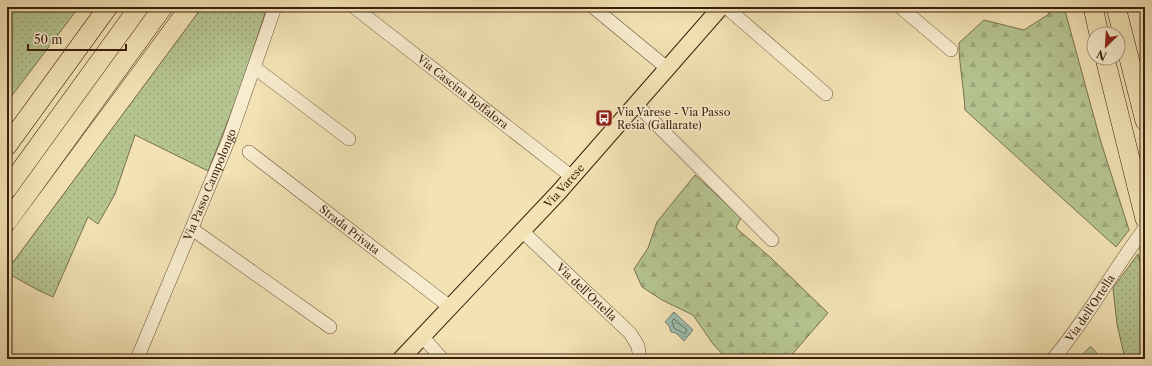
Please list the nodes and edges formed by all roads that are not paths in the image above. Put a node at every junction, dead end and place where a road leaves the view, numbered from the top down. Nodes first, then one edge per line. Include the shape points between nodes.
1 (108, 7) edge
2 (139, 7) edge
3 (163, 7) edge
4 (190, 7) edge
5 (275, 7) edge
6 (354, 7) edge
7 (593, 7) edge
8 (721, 7) edge
9 (726, 7) edge
10 (900, 7) edge
11 (1092, 7) edge
12 (1116, 7) edge
13 (1097, 26) edge
14 (951, 50) dead end
15 (1107, 66) edge
16 (255, 68) junction
17 (667, 68) junction
18 (826, 94) dead end
19 (636, 104) junction
20 (1145, 121) edge
21 (349, 139) dead end
22 (7, 146) edge
23 (249, 152) dead end
24 (572, 177) junction
25 (7, 189) edge
26 (1145, 219) edge
27 (7, 222) edge
28 (1145, 228) edge
29 (192, 229) junction
30 (522, 231) junction
31 (772, 240) dead end
32 (7, 254) edge
33 (450, 307) junction
34 (330, 327) dead end
35 (423, 337) junction
36 (137, 359) edge
37 (401, 359) edge
38 (442, 359) edge
39 (640, 359) edge
40 (1053, 359) edge

1 - 22 highway
2 - 25 highway
3 - 27 highway
4 - 32 highway
5 - 16 street, Via Passo Campolongo
6 - 24 street, Via Cascina Boffalora
7 - 17 street
8 - 17 main road, Via Varese
9 - 18 street
10 - 14 street
11 - 13 highway
12 - 20 highway
15 - 26 highway
16 - 21 street
16 - 29 street, Via Passo Campolongo
17 - 19 main road, Via Varese
19 - 24 main road, Via Varese
19 - 31 street
23 - 33 street, Strada Privata
24 - 30 main road, Via Varese
28 - 40 street, Via dell'Ortella via 1074,334
29 - 34 street
29 - 36 street, Via Passo Campolongo
30 - 33 main road, Via Varese
30 - 39 street, Via dell'Ortella via 630,333 638,346
33 - 35 main road, Via Varese
35 - 37 main road, Via Varese
35 - 38 street

